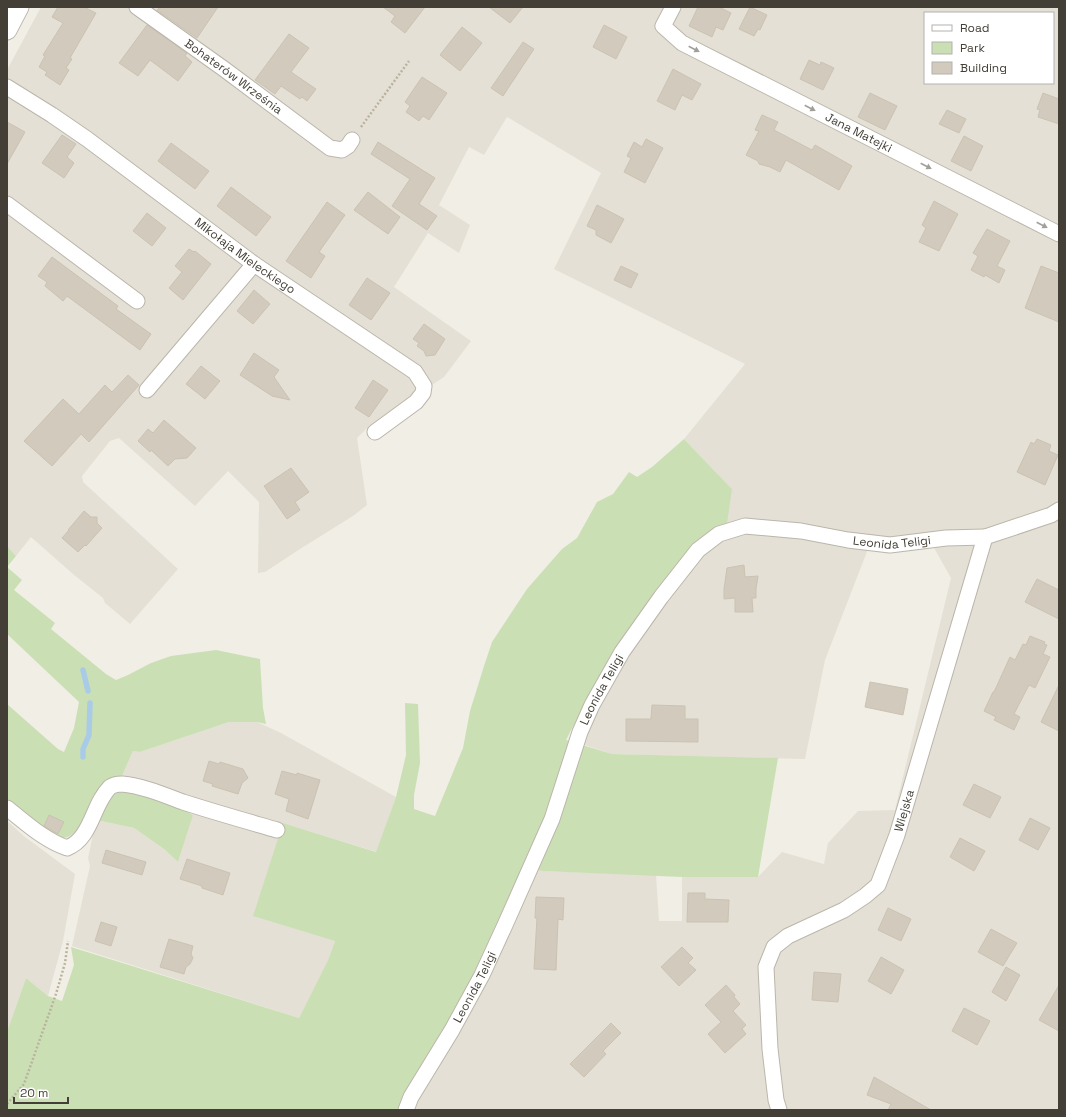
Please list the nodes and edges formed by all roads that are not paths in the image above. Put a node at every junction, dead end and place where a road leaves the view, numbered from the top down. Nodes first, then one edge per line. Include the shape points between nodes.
1 (20, 7) edge
2 (137, 7) edge
3 (673, 7) edge
4 (7, 30) edge
5 (7, 87) edge
6 (352, 140) road end
7 (7, 204) edge
8 (1059, 234) edge
9 (254, 264) junction
10 (137, 301) dead end
11 (147, 390) dead end
12 (375, 432) dead end
13 (1059, 510) edge
14 (985, 537) junction
15 (7, 808) edge
16 (277, 830) dead end
17 (406, 1110) edge
18 (779, 1110) edge

1 - 4 street
2 - 6 street, Bohaterów Września via 330,148 342,150
3 -> 8 street, Jana Matejki via 663,26 682,43
5 - 9 street, Mikołaja Mieleckiego via 87,139
7 - 10 street
9 - 11 street
9 - 12 street, Mikołaja Mieleckiego via 415,372 424,386 423,394
13 - 14 street
14 - 17 street, Leonida Teligi via 946,538 890,545 801,531 744,526 719,534 698,550 622,652 592,705 580,732 552,819 505,925 482,975 411,1097
14 - 18 street, Wiejska via 897,835 878,885 844,910 788,936 774,947 766,967 770,1049
15 - 16 street via 40,834 67,848 83,836 102,798 112,786 120,784 139,787

